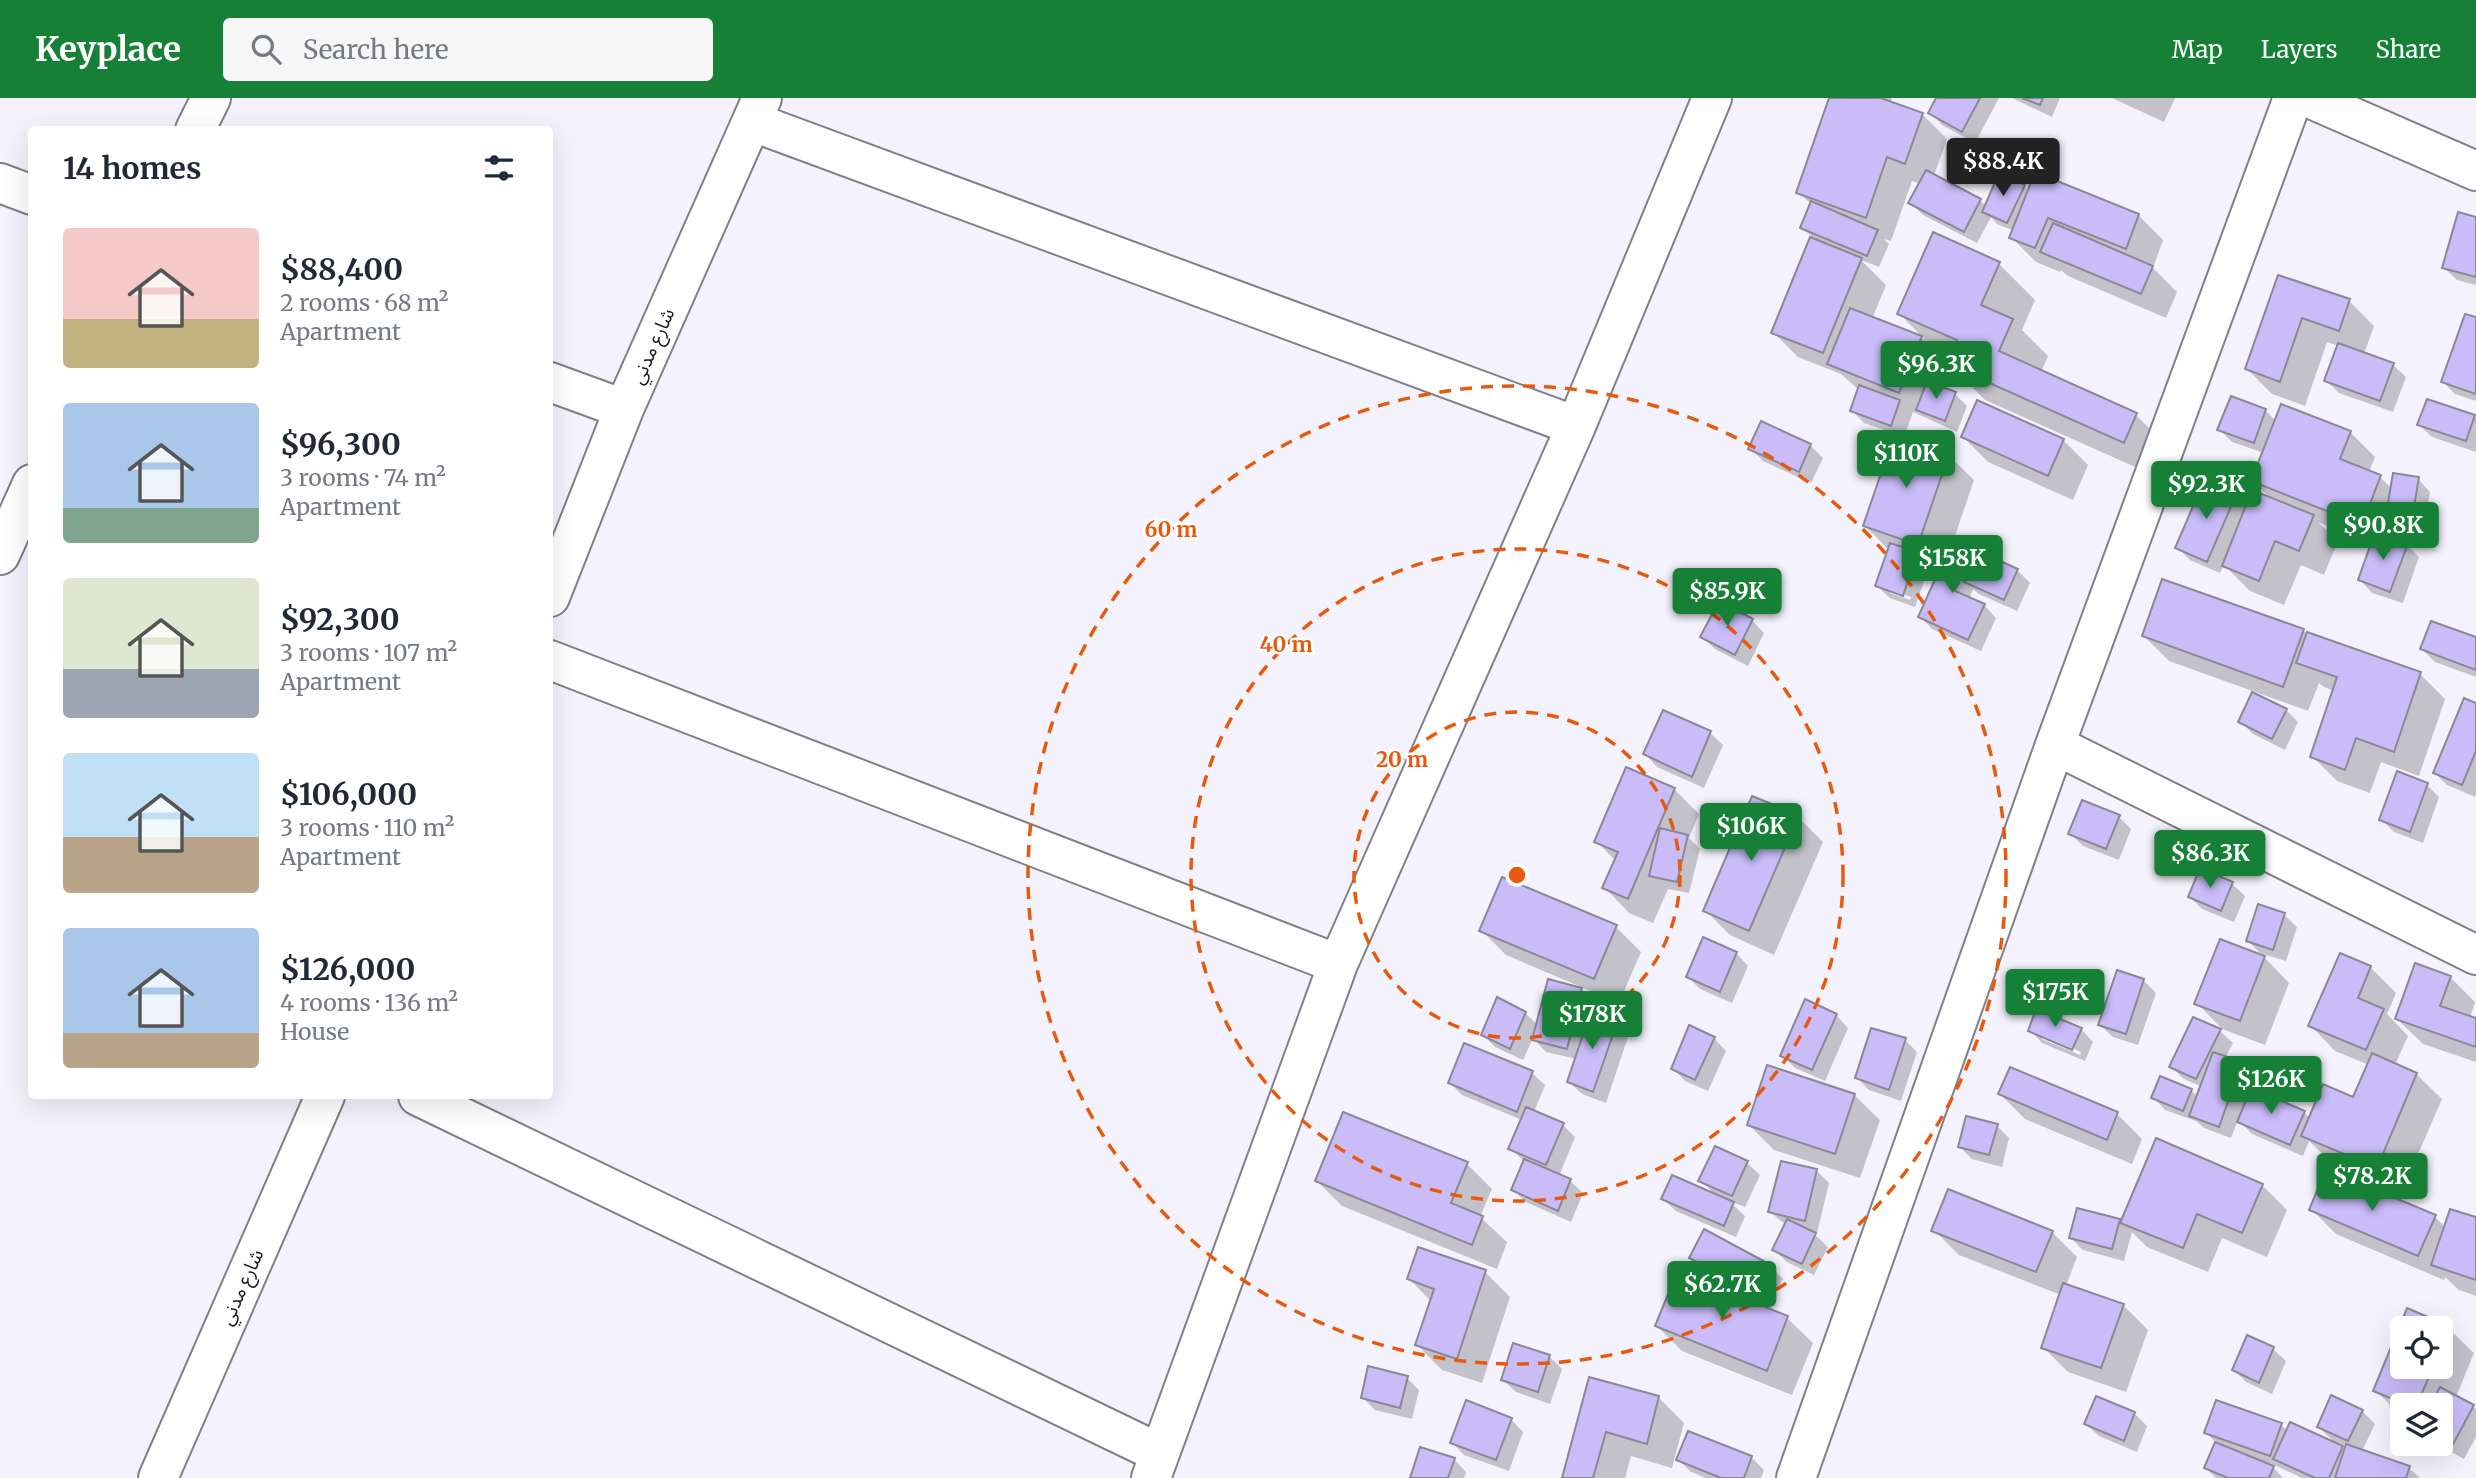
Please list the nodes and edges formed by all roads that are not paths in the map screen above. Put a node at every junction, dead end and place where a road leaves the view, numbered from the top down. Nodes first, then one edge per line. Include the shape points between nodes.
1 (211, 98) edge
2 (1712, 98) edge
3 (2293, 98) edge
4 (2309, 98) edge
5 (758, 110) edge
6 (197, 126) edge
7 (2476, 171) edge
8 (0, 183) edge
9 (28, 194) edge
10 (553, 383) edge
11 (624, 408) junction
12 (1576, 426) junction
13 (28, 493) edge
14 (0, 555) edge
15 (553, 589) edge
16 (553, 661) edge
17 (2055, 745) junction
18 (2476, 955) edge
19 (1338, 964) junction
20 (324, 1099) edge
21 (424, 1099) edge
22 (1155, 1465) edge
23 (158, 1478) edge
24 (1796, 1478) edge

1 - 6 street
2 - 12 street
3 - 17 street
4 - 7 street
5 - 11 street, شارع مدني
5 - 12 street
8 - 9 street
10 - 11 street
11 - 15 street, شارع مدني
12 - 19 street
13 - 14 street
16 - 19 street
17 - 18 street
17 - 24 street
19 - 22 street
20 - 23 street, شارع مدني
21 - 22 street

